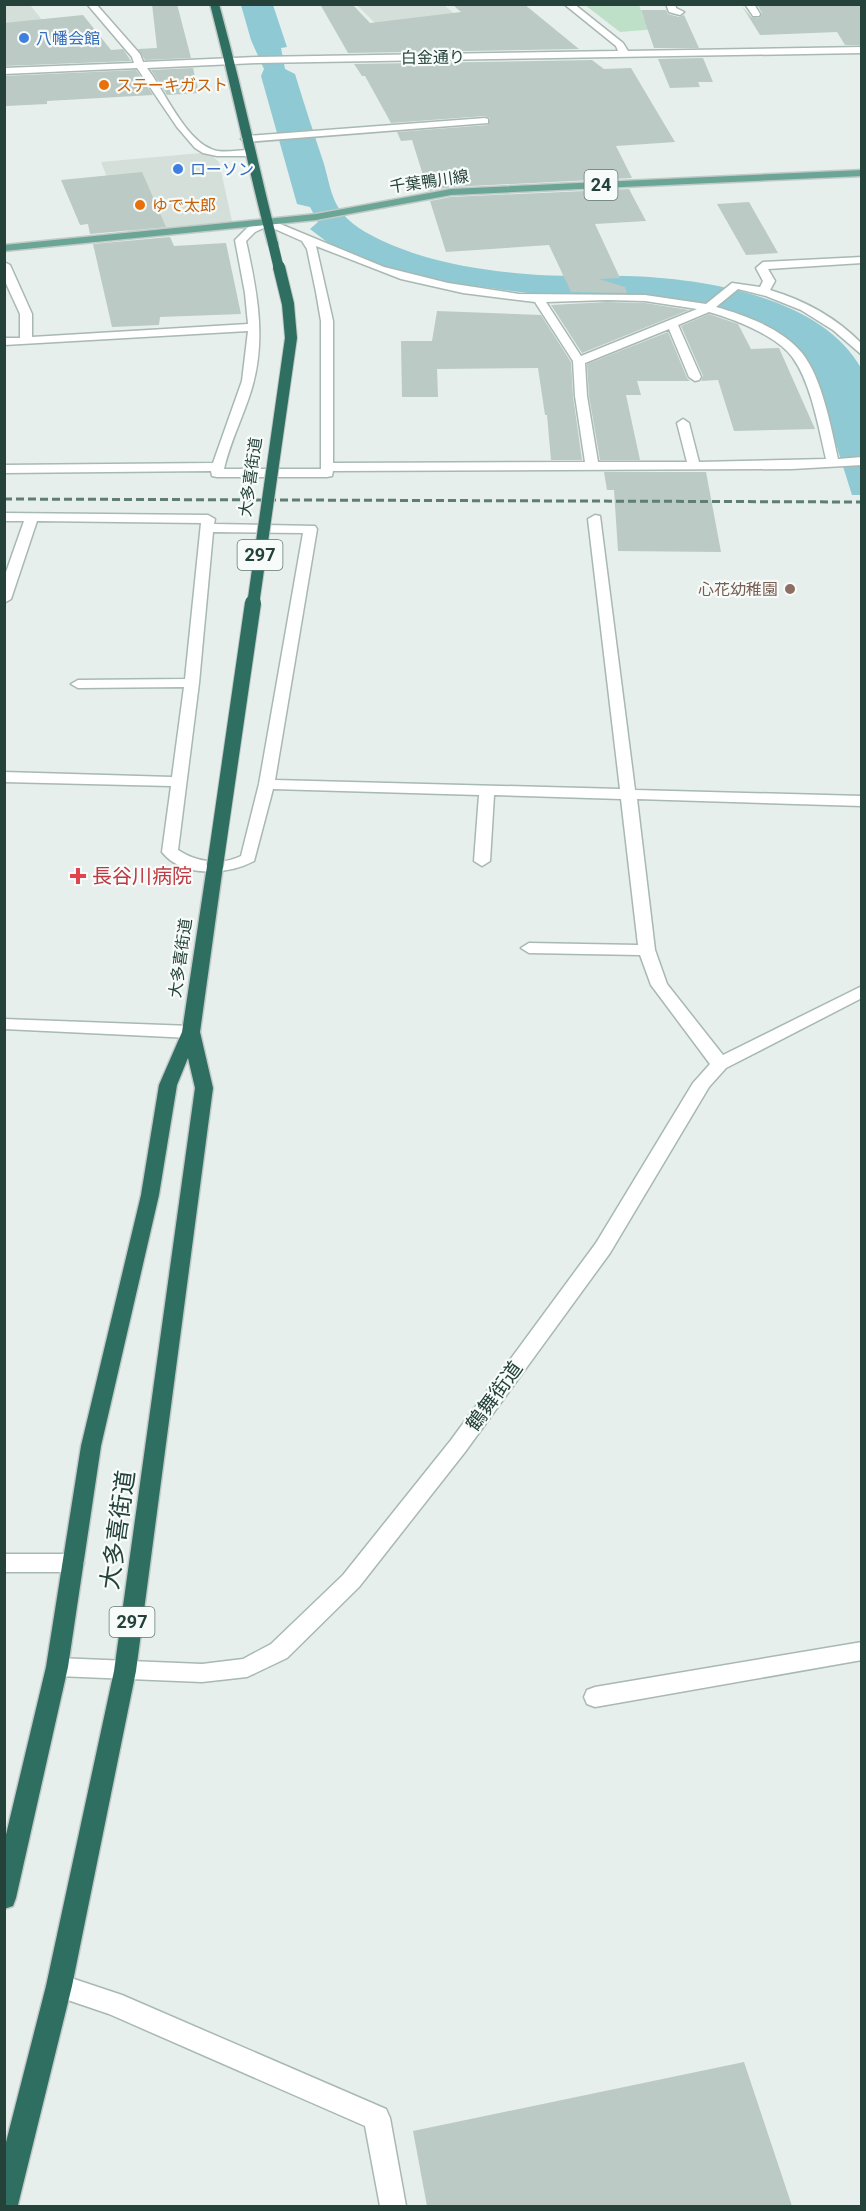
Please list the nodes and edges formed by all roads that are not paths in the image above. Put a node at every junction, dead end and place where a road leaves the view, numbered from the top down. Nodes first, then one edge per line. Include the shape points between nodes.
1 (91, 4) edge
2 (568, 4) edge
3 (670, 4) edge
4 (748, 4) edge
5 (215, 5) edge
6 (680, 12) dead end
7 (756, 14) dead end
8 (861, 50) edge
9 (624, 53) junction
10 (229, 61) junction
11 (139, 64) junction
12 (4, 71) edge
13 (485, 121) dead end
14 (246, 139) junction
15 (249, 153) junction
16 (861, 173) edge
17 (268, 222) junction
18 (306, 240) junction
19 (4, 248) edge
20 (861, 260) edge
21 (4, 265) edge
22 (762, 292) junction
23 (539, 298) junction
24 (708, 308) junction
25 (672, 323) junction
26 (254, 327) junction
27 (26, 340) junction
28 (4, 342) edge
29 (861, 351) edge
30 (579, 361) junction
31 (695, 377) dead end
32 (683, 423) dead end
33 (861, 461) edge
34 (836, 464) junction
35 (592, 466) junction
36 (694, 466) junction
37 (218, 467) junction
38 (326, 467) junction
39 (4, 470) edge
40 (4, 517) edge
41 (32, 517) junction
42 (595, 519) dead end
43 (207, 528) junction
44 (4, 599) edge
45 (192, 683) junction
46 (78, 684) dead end
47 (4, 777) edge
48 (179, 782) junction
49 (267, 784) junction
50 (487, 790) junction
51 (626, 794) junction
52 (861, 801) edge
53 (482, 861) dead end
54 (214, 866) junction
55 (529, 948) dead end
56 (647, 950) junction
57 (861, 992) edge
58 (4, 1024) edge
59 (191, 1032) junction
60 (720, 1064) junction
61 (4, 1563) edge
62 (73, 1563) junction
63 (861, 1651) edge
64 (57, 1667) junction
65 (125, 1671) junction
66 (595, 1697) dead end
67 (4, 1898) edge
68 (59, 1986) junction
69 (4, 2205) edge
70 (393, 2206) edge

1 - 11 street
2 - 9 street via 620,45
3 - 6 street via 672,10
4 - 7 street
5 - 10 highway, 大多喜街道 / 297
8 - 9 street, 白金通り
9 - 10 street, 白金通り
10 - 11 street, 白金通り
10 - 14 highway, 大多喜街道 / 297
11 - 12 street, 白金通り
11 - 15 street via 189,136 205,151
13 - 14 street
14 - 15 highway, 大多喜街道 / 297
15 - 17 highway, 大多喜街道 / 297
16 - 17 main road, 千葉鴨川線 / 24 via 471,191
17 - 18 street
17 - 19 main road, 千葉鴨川線 / 24
17 - 26 street via 240,240 254,301
17 - 54 highway, 大多喜街道 / 297, bridge via 288,304 291,338
18 - 23 street via 407,277 507,296
18 - 38 street via 312,249 327,321
20 - 22 street via 767,264 762,268 769,281
21 - 27 street via 27,314
22 - 24 street via 736,285
22 - 29 street via 818,316
23 - 24 street via 640,297
23 - 30 street
24 - 25 street
24 - 34 street via 767,331 797,356
25 - 30 street
25 - 31 street
26 - 27 street
26 - 37 street via 248,380
27 - 28 street
30 - 35 street
32 - 36 street
33 - 34 street
34 - 36 street
35 - 36 street
35 - 38 street
37 - 38 street via 218,473 327,473
37 - 39 street
40 - 41 street
41 - 43 street via 208,519
41 - 44 street
42 - 51 street
43 - 45 street
43 - 49 street via 310,530
45 - 46 street
45 - 48 street
47 - 48 street
48 - 54 street via 170,852 188,864
49 - 50 street
49 - 54 street via 249,858 235,865
50 - 51 street
50 - 53 street
51 - 52 street
51 - 56 street
54 - 59 highway, 大多喜街道 / 297
55 - 56 street
56 - 60 street via 659,985
57 - 60 street, 鶴舞街道
58 - 59 street
59 - 62 highway, 大多喜街道 / 297 via 168,1085 150,1195 91,1446
59 - 65 highway, 大多喜街道 / 297 via 204,1088
60 - 65 street, 鶴舞街道 via 702,1083 603,1248 458,1446 351,1581 279,1651 247,1668
61 - 62 street
62 - 64 highway, 大多喜街道 / 297
63 - 66 street
64 - 65 street, 鶴舞街道
64 - 67 highway, 大多喜街道 / 297
65 - 68 highway, 大多喜街道 / 297
68 - 69 highway, 大多喜街道 / 297
68 - 70 street via 113,2003 377,2118

